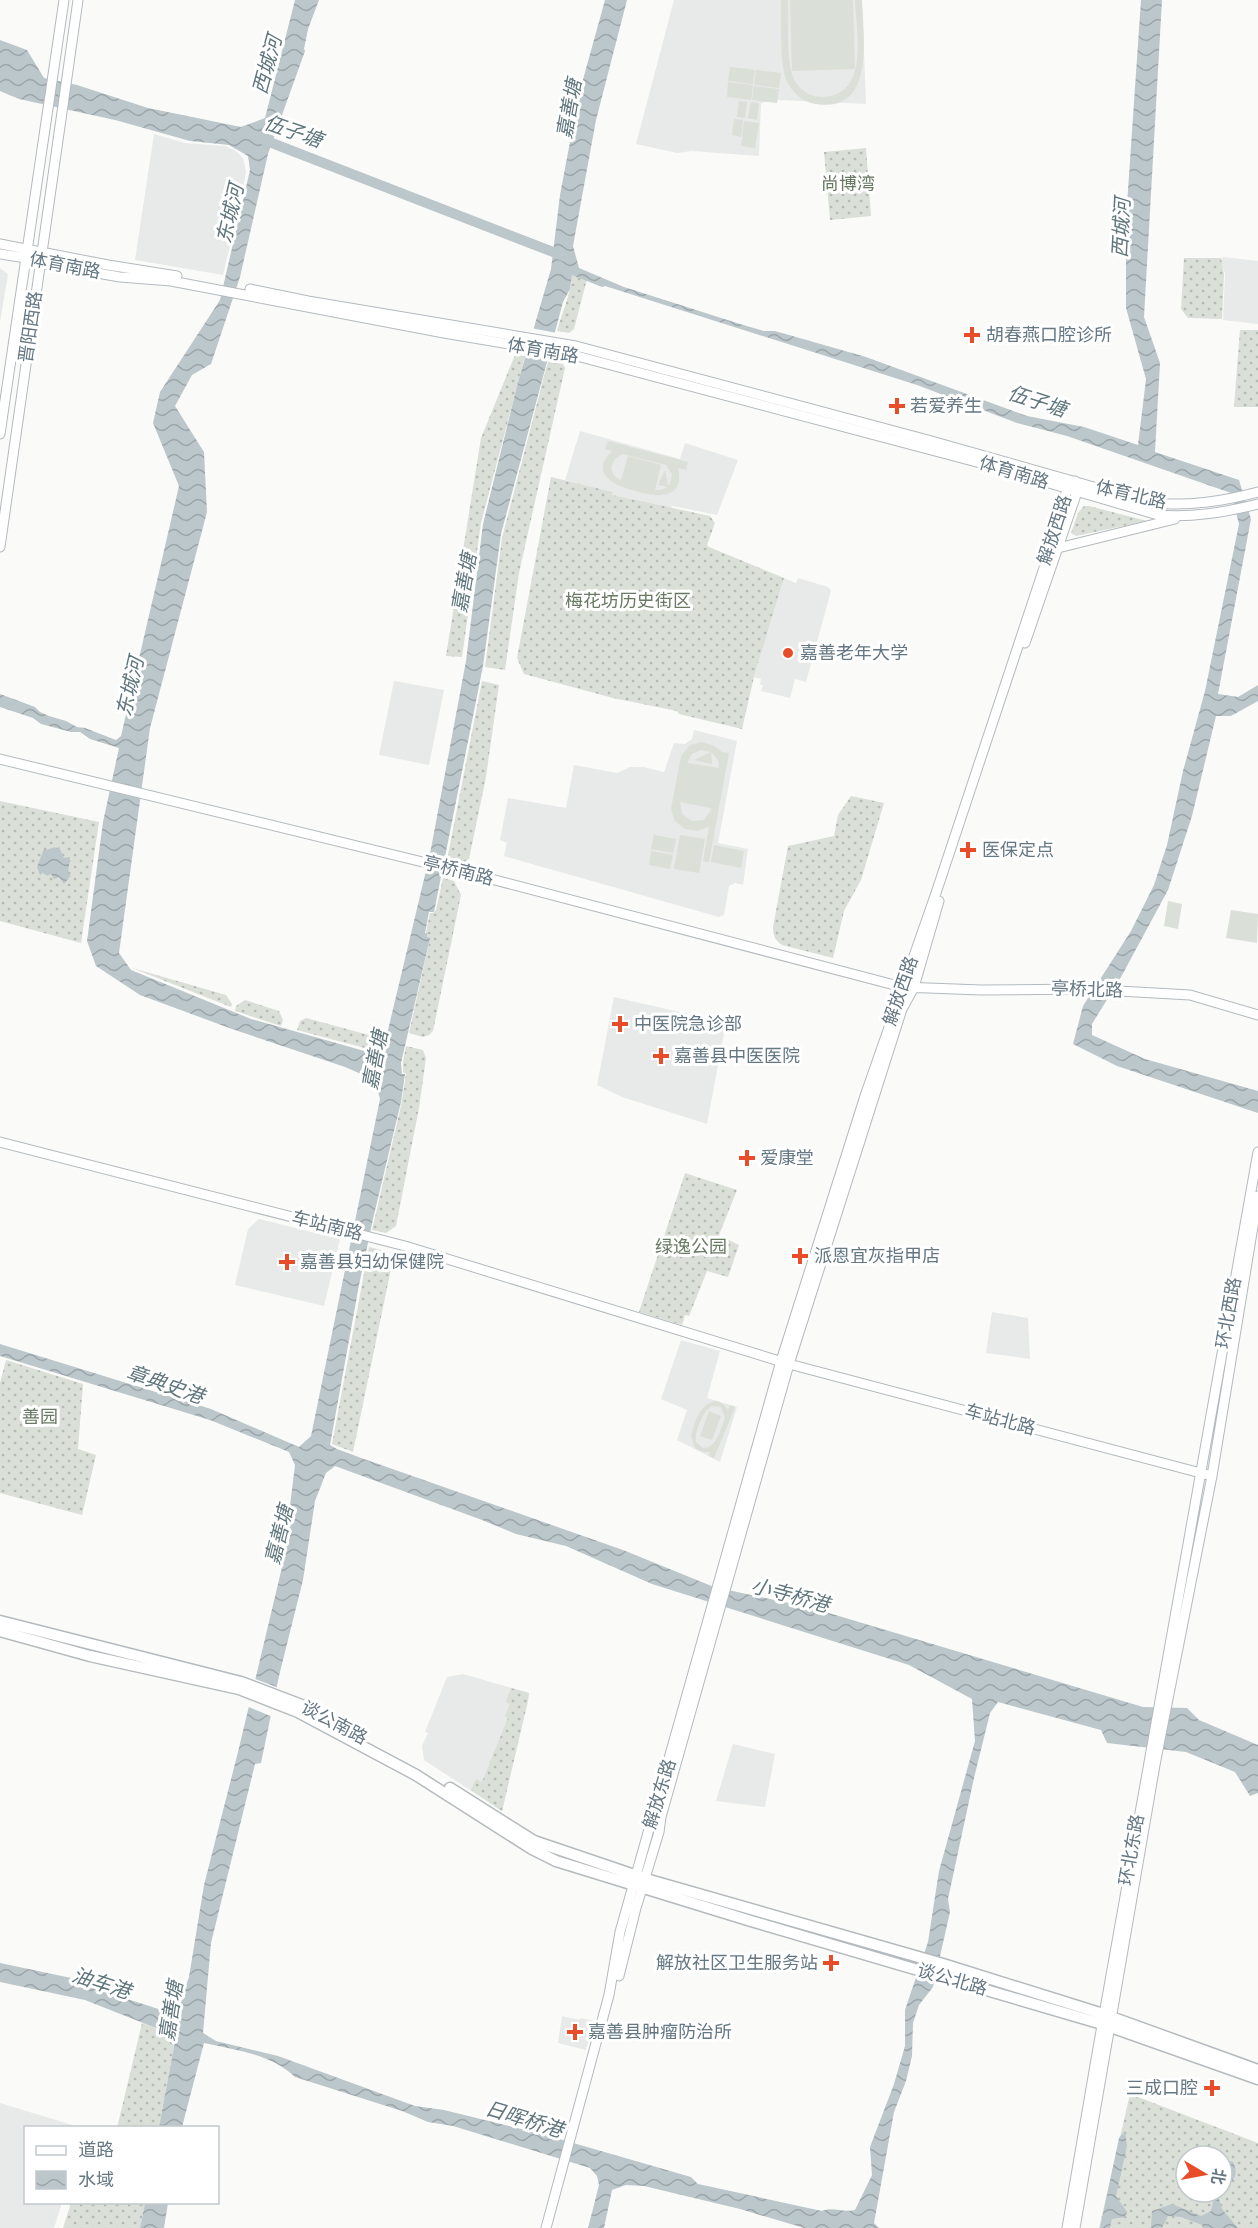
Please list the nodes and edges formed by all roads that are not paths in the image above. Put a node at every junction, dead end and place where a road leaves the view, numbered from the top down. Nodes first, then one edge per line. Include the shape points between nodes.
1 (64, 0) edge
2 (78, 0) edge
3 (0, 244) edge
4 (26, 253) junction
5 (42, 253) junction
6 (0, 254) edge
7 (40, 263) junction
8 (202, 284) junction
9 (574, 350) junction
10 (0, 435) edge
11 (1075, 481) junction
12 (1067, 489) junction
13 (1077, 492) junction
14 (1258, 492) edge
15 (1258, 504) edge
16 (1190, 516) junction
17 (0, 547) edge
18 (1058, 549) junction
19 (0, 759) edge
20 (902, 987) junction
21 (914, 987) junction
22 (1258, 1015) edge
23 (0, 1142) edge
24 (1258, 1152) edge
25 (1258, 1196) edge
26 (785, 1362) junction
27 (1200, 1474) junction
28 (1212, 1476) junction
29 (0, 1621) edge
30 (0, 1631) edge
31 (239, 1686) junction
32 (1166, 1691) junction
33 (640, 1882) junction
34 (915, 1963) junction
35 (1106, 2020) junction
36 (1258, 2070) edge
37 (1258, 2079) edge
38 (564, 2177) junction
39 (546, 2228) edge
40 (552, 2228) edge
41 (1067, 2228) edge
42 (1075, 2228) edge

1 - 4 main road, 晋阳西路
2 - 5 main road, 晋阳西路
3 - 4 main road, 体育南路
4 - 5 main road, 体育南路
4 - 6 main road, 体育南路
4 - 7 main road, 体育南路
4 - 10 main road, 晋阳西路
5 - 7 main road, 晋阳西路
5 - 8 main road, 体育南路
7 - 8 main road, 体育南路
7 - 17 main road, 晋阳西路
8 - 9 main road, 体育南路
9 - 11 main road, 体育南路
9 - 12 main road, 体育南路
11 - 12 main road, 解放西路
11 - 13 main road, 解放西路
11 - 14 main road, 体育北路 via 1150,503 1181,505 1222,502
12 - 13 main road, 体育南路
12 - 20 main road, 解放西路 via 1044,568
13 - 16 main road, 体育北路 via 1158,515
13 - 18 main road, 解放西路
15 - 16 main road, 体育北路
16 - 18 main road
18 - 21 main road, 解放西路 via 941,894
19 - 20 main road, 亭桥南路 via 476,875
20 - 21 main road, 亭桥南路
20 - 26 main road, 解放西路
21 - 22 main road, 亭桥北路 via 1190,995
21 - 26 main road, 解放西路 via 902,1009
23 - 26 main road, 车站南路 via 381,1240
24 - 27 main road, 环北西路
25 - 28 main road, 环北西路
26 - 27 main road, 车站北路
26 - 33 main road, 解放东路
27 - 28 main road, 车站北路
27 - 32 main road, 环北东路
28 - 32 main road, 环北东路
29 - 31 main road, 谈公南路
30 - 31 main road, 谈公南路 via 90,1656
31 - 33 main road, 谈公南路 via 298,1708 556,1861
32 - 35 main road, 环北东路
33 - 34 main road, 谈公北路
33 - 38 main road, 解放东路 via 620,1932 609,1995
34 - 35 main road, 谈公北路 via 939,1976
34 - 35 main road, 谈公北路 via 944,1964
35 - 36 main road, 谈公北路
35 - 37 main road, 谈公北路
35 - 41 main road, 环北东路
35 - 42 main road, 环北东路
38 - 39 main road, 解放东路
38 - 40 main road, 解放东路

